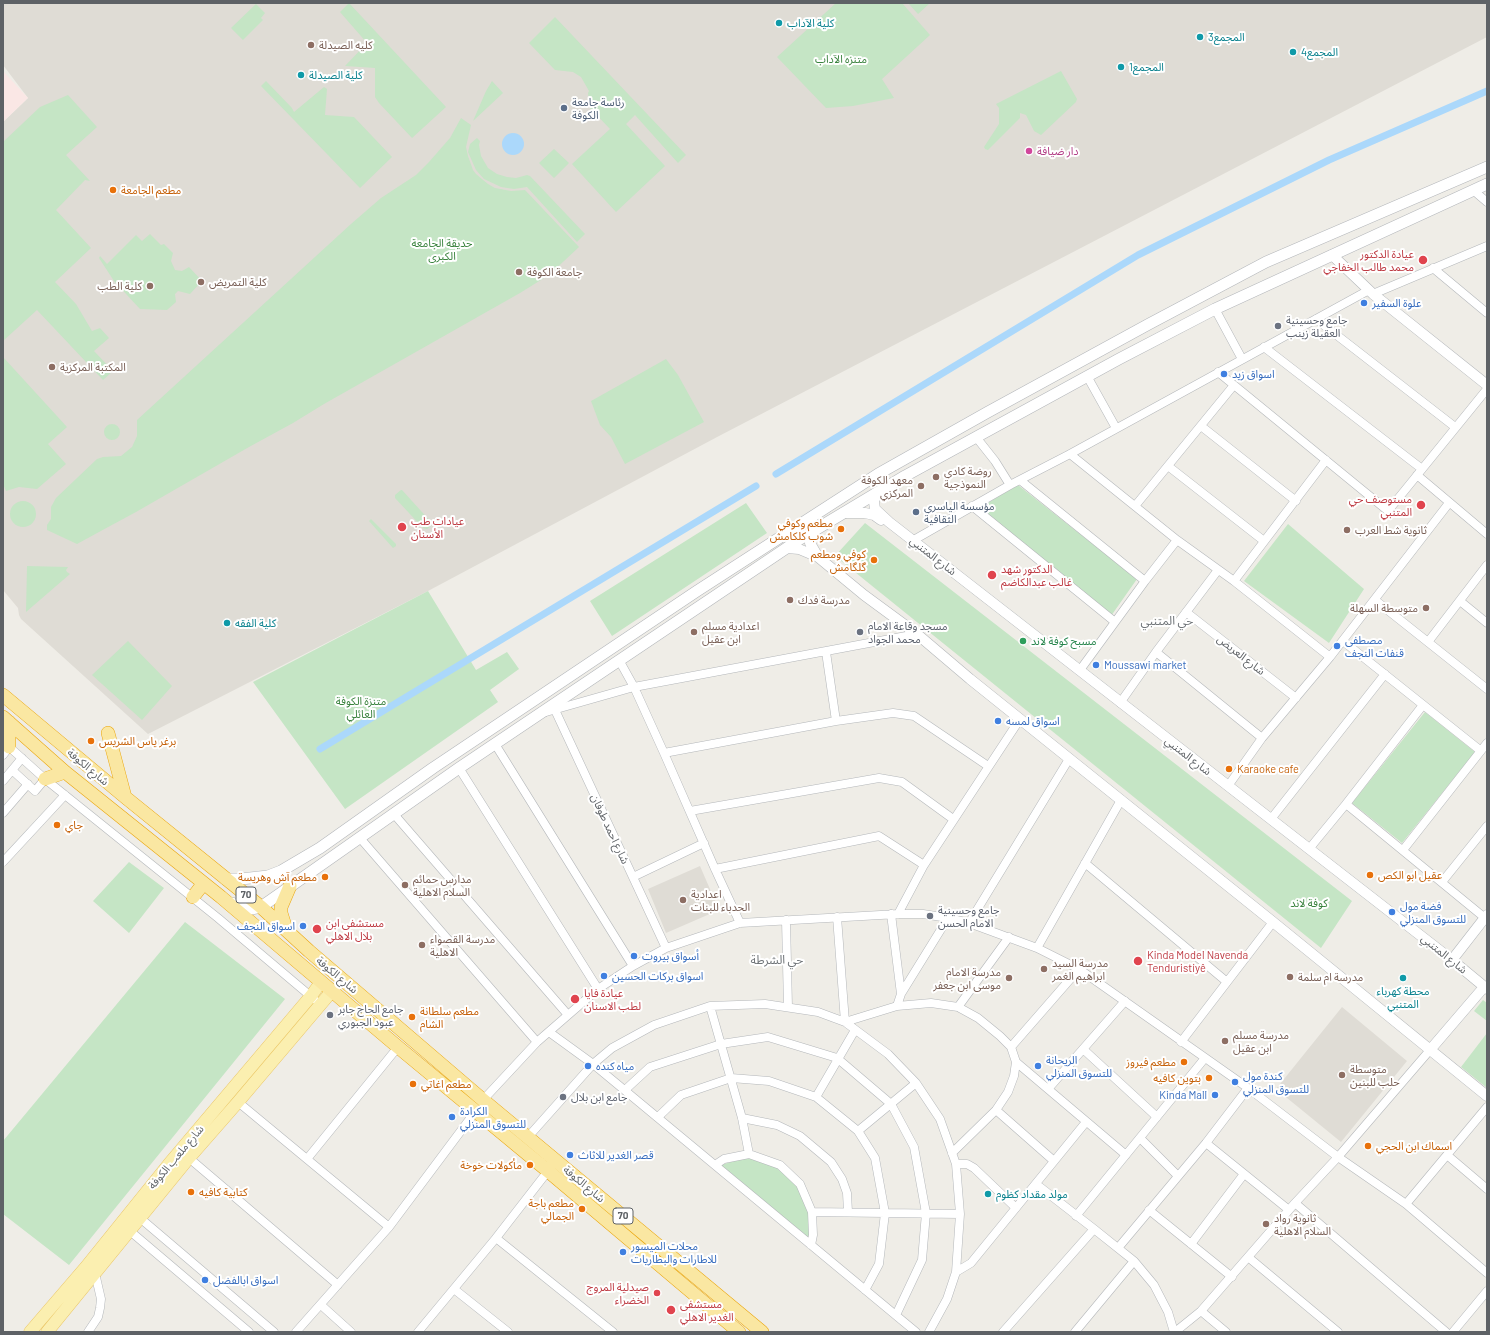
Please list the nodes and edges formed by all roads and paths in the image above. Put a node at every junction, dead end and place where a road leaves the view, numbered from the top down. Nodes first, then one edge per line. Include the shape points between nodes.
1 (1487, 167) edge
2 (1487, 184) edge
3 (1473, 190) junction
4 (1487, 202) edge
5 (1487, 246) edge
6 (1332, 255) junction
7 (1433, 268) junction
8 (1216, 289) junction
9 (1371, 292) junction
10 (1193, 301) junction
11 (1218, 308) junction
12 (1487, 314) edge
13 (1202, 316) junction
14 (1316, 319) junction
15 (1264, 347) junction
16 (1242, 359) junction
17 (1218, 372) junction
18 (1088, 376) junction
19 (1234, 385) junction
20 (1487, 385) edge
21 (1487, 389) edge
22 (1201, 426) junction
23 (1455, 427) junction
24 (1116, 428) junction
25 (976, 437) junction
26 (1070, 454) junction
27 (1326, 460) junction
28 (1168, 466) junction
29 (1420, 472) junction
30 (1020, 480) junction
31 (1010, 484) junction
32 (876, 494) junction
33 (1296, 501) junction
34 (1449, 503) junction
35 (972, 506) junction
36 (1135, 506) junction
37 (843, 513) junction
38 (889, 522) junction
39 (812, 531) junction
40 (1487, 534) edge
41 (1178, 540) junction
42 (912, 541) junction
43 (1264, 541) junction
44 (787, 548) junction
45 (818, 556) junction
46 (1487, 565) edge
47 (1218, 570) junction
48 (1145, 581) junction
49 (1234, 581) junction
50 (1375, 600) junction
51 (1460, 601) junction
52 (1186, 612) junction
53 (1115, 622) junction
54 (1487, 623) edge
55 (917, 634) junction
56 (1343, 641) junction
57 (1428, 642) junction
58 (826, 652) junction
59 (1156, 652) junction
60 (1330, 657) junction
61 (619, 660) junction
62 (588, 665) junction
63 (1080, 670) junction
64 (1385, 674) junction
65 (597, 676) junction
66 (634, 687) junction
67 (1487, 689) edge
68 (3, 695) edge
69 (1296, 698) junction
70 (1120, 703) junction
71 (1423, 705) junction
72 (555, 710) junction
73 (542, 713) junction
74 (1020, 719) junction
75 (6, 720) edge
76 (33, 720) junction
77 (836, 721) junction
78 (108, 733) dead end
79 (21, 734) junction
80 (1262, 738) junction
81 (60, 743) junction
82 (1487, 743) edge
83 (495, 744) junction
84 (5, 748) edge
85 (1481, 751) junction
86 (664, 753) junction
87 (47, 757) junction
88 (22, 758) junction
89 (1069, 759) junction
90 (988, 766) junction
91 (459, 768) junction
92 (12, 770) junction
93 (65, 772) junction
94 (46, 779) junction
95 (3, 781) edge
96 (28, 784) junction
97 (1228, 786) junction
98 (65, 795) junction
99 (125, 797) junction
100 (1121, 800) junction
101 (1346, 804) junction
102 (690, 811) junction
103 (3, 813) edge
104 (393, 813) junction
105 (1271, 819) junction
106 (953, 820) junction
107 (1487, 826) edge
108 (360, 838) junction
109 (704, 843) junction
110 (1309, 849) junction
111 (1403, 850) junction
112 (301, 860) junction
113 (3, 862) edge
114 (1085, 863) junction
115 (924, 865) junction
116 (715, 869) junction
117 (309, 874) junction
118 (633, 877) junction
119 (225, 878) junction
120 (1442, 882) junction
121 (203, 884) junction
122 (290, 886) junction
123 (221, 896) junction
124 (192, 897) junction
125 (261, 907) junction
126 (894, 914) junction
127 (1486, 916) edge
128 (837, 917) junction
129 (948, 918) junction
130 (786, 920) junction
131 (1274, 922) junction
132 (740, 923) junction
133 (969, 923) junction
134 (286, 929) junction
135 (1009, 937) junction
136 (666, 948) junction
137 (1037, 948) junction
138 (309, 951) junction
139 (1452, 960) junction
140 (302, 966) junction
141 (633, 966) junction
142 (1079, 969) junction
143 (321, 982) junction
144 (1227, 982) junction
145 (1486, 988) edge
146 (598, 989) junction
147 (332, 991) junction
148 (901, 994) junction
149 (311, 996) junction
150 (1125, 1001) junction
151 (320, 1005) junction
152 (710, 1006) junction
153 (897, 1006) junction
154 (788, 1007) junction
155 (958, 1007) junction
156 (568, 1015) junction
157 (845, 1022) junction
158 (855, 1030) junction
159 (549, 1032) junction
160 (537, 1042) junction
161 (1181, 1042) junction
162 (721, 1044) junction
163 (398, 1047) junction
164 (1011, 1048) junction
165 (1083, 1049) junction
166 (1430, 1050) junction
167 (837, 1058) junction
168 (1205, 1058) junction
169 (1016, 1062) junction
170 (593, 1064) junction
171 (731, 1078) junction
172 (916, 1083) junction
173 (1248, 1088) junction
174 (1048, 1089) junction
175 (625, 1090) junction
176 (1487, 1096) edge
177 (816, 1097) junction
178 (484, 1100) junction
179 (238, 1102) junction
180 (891, 1104) junction
181 (1487, 1107) edge
182 (996, 1110) junction
183 (475, 1112) junction
184 (658, 1117) junction
185 (1157, 1117) junction
186 (742, 1118) junction
187 (1086, 1122) junction
188 (858, 1131) junction
189 (528, 1137) junction
190 (1140, 1138) junction
191 (1206, 1143) junction
192 (952, 1153) junction
193 (748, 1154) junction
194 (1126, 1155) junction
195 (1447, 1155) junction
196 (1338, 1157) junction
197 (189, 1158) junction
198 (307, 1159) junction
199 (1054, 1161) junction
200 (956, 1164) junction
201 (715, 1165) junction
202 (173, 1169) junction
203 (548, 1171) junction
204 (1244, 1174) junction
205 (1178, 1176) junction
206 (1036, 1184) junction
207 (158, 1187) junction
208 (1487, 1189) edge
209 (1295, 1203) junction
210 (1406, 1204) junction
211 (1016, 1208) junction
212 (1149, 1210) junction
213 (1289, 1210) junction
214 (812, 1212) junction
215 (848, 1212) junction
216 (885, 1213) junction
217 (926, 1213) junction
218 (960, 1214) junction
219 (1076, 1216) junction
220 (140, 1218) junction
221 (389, 1227) junction
222 (1094, 1229) junction
223 (130, 1231) junction
224 (496, 1238) junction
225 (1191, 1244) junction
226 (811, 1245) junction
227 (1118, 1248) junction
228 (1248, 1257) junction
229 (1134, 1261) junction
230 (956, 1272) junction
231 (95, 1273) junction
232 (1487, 1273) edge
233 (672, 1275) junction
234 (1232, 1277) junction
235 (699, 1278) junction
236 (338, 1285) junction
237 (454, 1289) junction
238 (866, 1290) junction
239 (1487, 1291) edge
240 (321, 1305) junction
241 (1201, 1311) junction
242 (717, 1313) junction
243 (740, 1313) junction
244 (896, 1315) junction
245 (30, 1332) edge
246 (47, 1332) edge
247 (88, 1332) edge
248 (249, 1332) edge
249 (274, 1332) edge
250 (296, 1332) edge
251 (351, 1332) edge
252 (418, 1332) edge
253 (508, 1332) edge
254 (613, 1332) edge
255 (739, 1332) edge
256 (762, 1332) edge
257 (916, 1332) edge
258 (930, 1332) edge
259 (1003, 1332) edge
260 (1075, 1332) edge
261 (1174, 1332) edge
262 (1226, 1332) edge
263 (1338, 1332) edge
264 (1446, 1332) edge
265 (1452, 1332) edge

1 - 8 main road via 1266,262
2 - 3 main road
3 - 4 street
3 - 6 main road
5 - 7 street
6 - 9 street
6 - 11 main road
7 - 9 street
7 - 12 street
8 - 10 main road
8 - 11 main road via 1211,299
9 - 14 street
9 - 20 street
10 - 13 main road via 1201,305
10 - 62 main road via 1034,386 878,474
11 - 13 main road
11 - 16 street
13 - 18 main road
14 - 15 street
14 - 23 street
15 - 16 street
15 - 29 street
16 - 17 street
17 - 19 street
17 - 24 street
18 - 24 street
18 - 25 main road
19 - 22 street
19 - 27 street
21 - 23 street
22 - 28 street
22 - 33 street
23 - 29 street
24 - 26 street
25 - 31 street
25 - 32 main road
26 - 30 street
26 - 36 street
27 - 29 street via 1388,511
27 - 33 street
28 - 36 street
28 - 43 street
29 - 34 street
30 - 31 street
30 - 48 street
31 - 35 street
32 - 37 main road
32 - 38 street, شارع المتنبي via 875,509
33 - 43 street
34 - 40 street
34 - 50 street
35 - 42 street
35 - 53 street
36 - 41 street
37 - 38 street, شارع المتنبي via 865,513
37 - 39 main road
38 - 42 street, شارع المتنبي
39 - 44 main road
39 - 45 street via 810,543
41 - 47 street
41 - 48 street
42 - 63 street, شارع المتنبي
43 - 49 street
44 - 45 street
44 - 61 main road
45 - 55 street via 864,595
46 - 51 street
47 - 49 street
47 - 52 street
48 - 53 street
49 - 60 street
50 - 56 street
50 - 57 street
51 - 54 street
51 - 57 street
52 - 59 street
52 - 69 street, شارع العريض
53 - 63 street
55 - 58 street
55 - 74 street
56 - 60 street
56 - 64 street
57 - 67 street
58 - 66 street
58 - 77 street
59 - 70 street
59 - 80 street
60 - 69 street
61 - 65 main road
61 - 66 street
62 - 65 main road via 589,674
62 - 112 main road
63 - 70 street, شارع المتنبي
64 - 71 street
64 - 105 street
65 - 73 main road
66 - 72 street
66 - 86 street
68 - 76 highway, شارع الكوفة / 70
69 - 80 street
70 - 97 street, شارع المتنبي
71 - 85 street
71 - 101 street
72 - 73 street
72 - 118 street, شارع احمد طوفان
73 - 83 main road
74 - 89 street
74 - 90 street
75 - 79 highway, شارع الكوفة / 70
75 - 84 highway
76 - 79 highway via 29,729
76 - 81 highway, شارع الكوفة / 70
77 - 86 street
77 - 90 street via 893,713 914,716
78 - 99 highway
79 - 87 highway, شارع الكوفة / 70
80 - 97 street
81 - 87 highway via 51,746
81 - 99 highway, شارع الكوفة / 70
82 - 85 street
83 - 91 main road
83 - 141 street
84 - 88 street
85 - 111 street
86 - 102 street
87 - 93 highway, شارع الكوفة / 70
88 - 92 street
88 - 94 street
89 - 100 street
89 - 133 street
90 - 106 street
91 - 104 main road
91 - 146 street
92 - 95 street
92 - 96 street
93 - 94 highway
93 - 121 highway, شارع الكوفة / 70
94 - 96 street via 35,791
94 - 98 street
96 - 103 street
97 - 105 street, شارع المتنبي
98 - 113 street
98 - 124 street
99 - 119 highway, شارع الكوفة / 70
100 - 114 street
100 - 131 street
101 - 110 street
101 - 111 street
102 - 106 street via 879,778 902,782
102 - 109 street
104 - 108 main road
104 - 156 street
105 - 110 street, شارع المتنبي
106 - 115 street
107 - 120 street
108 - 117 main road
108 - 160 street
109 - 116 street
109 - 118 street
110 - 139 street, شارع المتنبي
111 - 120 street
112 - 117 main road via 299,870
112 - 119 main road via 268,876
114 - 137 street
114 - 144 street
115 - 116 street via 879,836
115 - 126 street
116 - 132 street
117 - 122 main road
118 - 136 street, شارع احمد طوفان
119 - 125 highway, شارع الكوفة / 70
120 - 127 street
121 - 123 highway, شارع الكوفة / 70
121 - 124 highway
122 - 125 main road
122 - 134 highway via 281,907
123 - 125 main road via 243,908
123 - 140 highway, شارع الكوفة / 70
124 - 149 street
125 - 134 highway, شارع الكوفة / 70
126 - 128 street
126 - 129 street via 922,914
126 - 148 street
127 - 139 street
128 - 130 street
128 - 157 street
129 - 133 street
129 - 148 street
130 - 132 street
130 - 154 street
131 - 144 street
131 - 166 street
132 - 136 street
133 - 135 street
134 - 138 highway, شارع الكوفة / 70
135 - 137 street
135 - 155 street
136 - 141 street
137 - 142 street
138 - 140 highway via 302,958
138 - 178 highway, شارع الكوفة / 70
139 - 145 street, شارع المتنبي
140 - 143 highway, شارع الكوفة / 70
141 - 146 street
142 - 150 street
142 - 164 street
143 - 147 highway, شارع الكوفة / 70
143 - 149 main road, شارع ملعب الكوفة
144 - 161 street
145 - 166 street
146 - 156 street
147 - 151 main road, شارع ملعب الكوفة
147 - 163 highway, شارع الكوفة / 70
148 - 153 street
149 - 151 street
149 - 202 main road, شارع ملعب الكوفة
150 - 161 street
150 - 165 street
151 - 179 main road, شارع ملعب الكوفة
152 - 154 street via 765,1004
152 - 162 street
152 - 170 street via 654,1025 612,1048
153 - 155 street via 932,1002
153 - 157 street
154 - 157 street via 818,1012
155 - 164 street via 978,1018
156 - 159 street
157 - 158 street
158 - 167 street
158 - 172 street via 888,1054
159 - 160 street
159 - 170 street
160 - 178 street
161 - 168 street
162 - 167 street via 768,1037
162 - 171 street
162 - 175 street via 650,1067
163 - 183 highway, شارع الكوفة / 70
163 - 198 street
164 - 169 street
165 - 174 street
165 - 185 street
166 - 176 street
166 - 196 street
167 - 177 street
167 - 180 street
168 - 173 street
168 - 185 street
169 - 174 street
169 - 182 street via 1008,1092
170 - 175 street
170 - 189 street
171 - 177 street via 769,1081
171 - 184 street via 682,1095
171 - 186 street
172 - 180 street
172 - 192 street via 940,1119
173 - 191 street
173 - 196 street
174 - 187 street
175 - 184 street
177 - 188 street
178 - 189 highway, شارع الكوفة / 70
179 - 197 main road, شارع ملعب الكوفة
179 - 198 street
180 - 188 street
180 - 217 street via 914,1147
181 - 195 street
182 - 192 street
182 - 199 street
183 - 203 highway, شارع الكوفة / 70
183 - 221 street
184 - 201 street
185 - 190 street
186 - 193 street
186 - 215 street via 777,1125 800,1136 831,1162 847,1193
187 - 194 street
187 - 199 street
188 - 216 street via 875,1158
189 - 235 highway, شارع الكوفة / 70
190 - 194 street
190 - 205 street
191 - 204 street
191 - 205 street
192 - 200 street
193 - 201 street via 724,1159
193 - 214 street via 780,1165 800,1184
194 - 219 street
195 - 208 street
195 - 210 street
196 - 209 street
196 - 210 street
197 - 202 main road, شارع ملعب الكوفة
197 - 236 street
198 - 221 street
199 - 206 street
200 - 211 street via 967,1164 974,1168
200 - 218 street
201 - 226 street
202 - 207 main road, شارع ملعب الكوفة
203 - 224 street
203 - 233 highway, شارع الكوفة / 70
204 - 213 street
204 - 225 street
205 - 212 street
206 - 211 street
206 - 219 street
207 - 220 main road, شارع ملعب الكوفة
207 - 245 main road, شارع ملعب الكوفة
209 - 213 street
209 - 264 street
210 - 232 street
211 - 230 street via 971,1263
212 - 225 street
212 - 227 street
213 - 228 street
214 - 215 street
214 - 226 street
215 - 216 street
216 - 217 street
216 - 238 street via 879,1264
217 - 218 street
217 - 244 street via 922,1260
218 - 230 street
219 - 222 street
220 - 223 main road, شارع ملعب الكوفة
220 - 249 street
221 - 236 street
222 - 227 street
222 - 259 street
223 - 231 main road, شارع ملعب الكوفة
223 - 248 street
224 - 237 street
224 - 254 street
225 - 234 street
226 - 238 street
227 - 229 street
228 - 234 street
228 - 263 street
229 - 260 street
229 - 261 street via 1154,1285 1168,1312
230 - 258 street via 947,1299
231 - 246 main road, شارع ملعب الكوفة
231 - 247 street via 101,1299 100,1308 98,1317
233 - 235 highway via 699,1290 702,1286
233 - 242 highway, شارع الكوفة / 70
234 - 241 street
235 - 243 highway, شارع الكوفة / 70
236 - 240 street
237 - 252 street
237 - 253 street
238 - 244 street
239 - 265 street
240 - 250 street
240 - 251 street
241 - 261 street
241 - 262 street
242 - 243 highway via 713,1307 718,1301 732,1311
242 - 255 highway, شارع الكوفة / 70
243 - 256 highway, شارع الكوفة / 70
244 - 257 street

